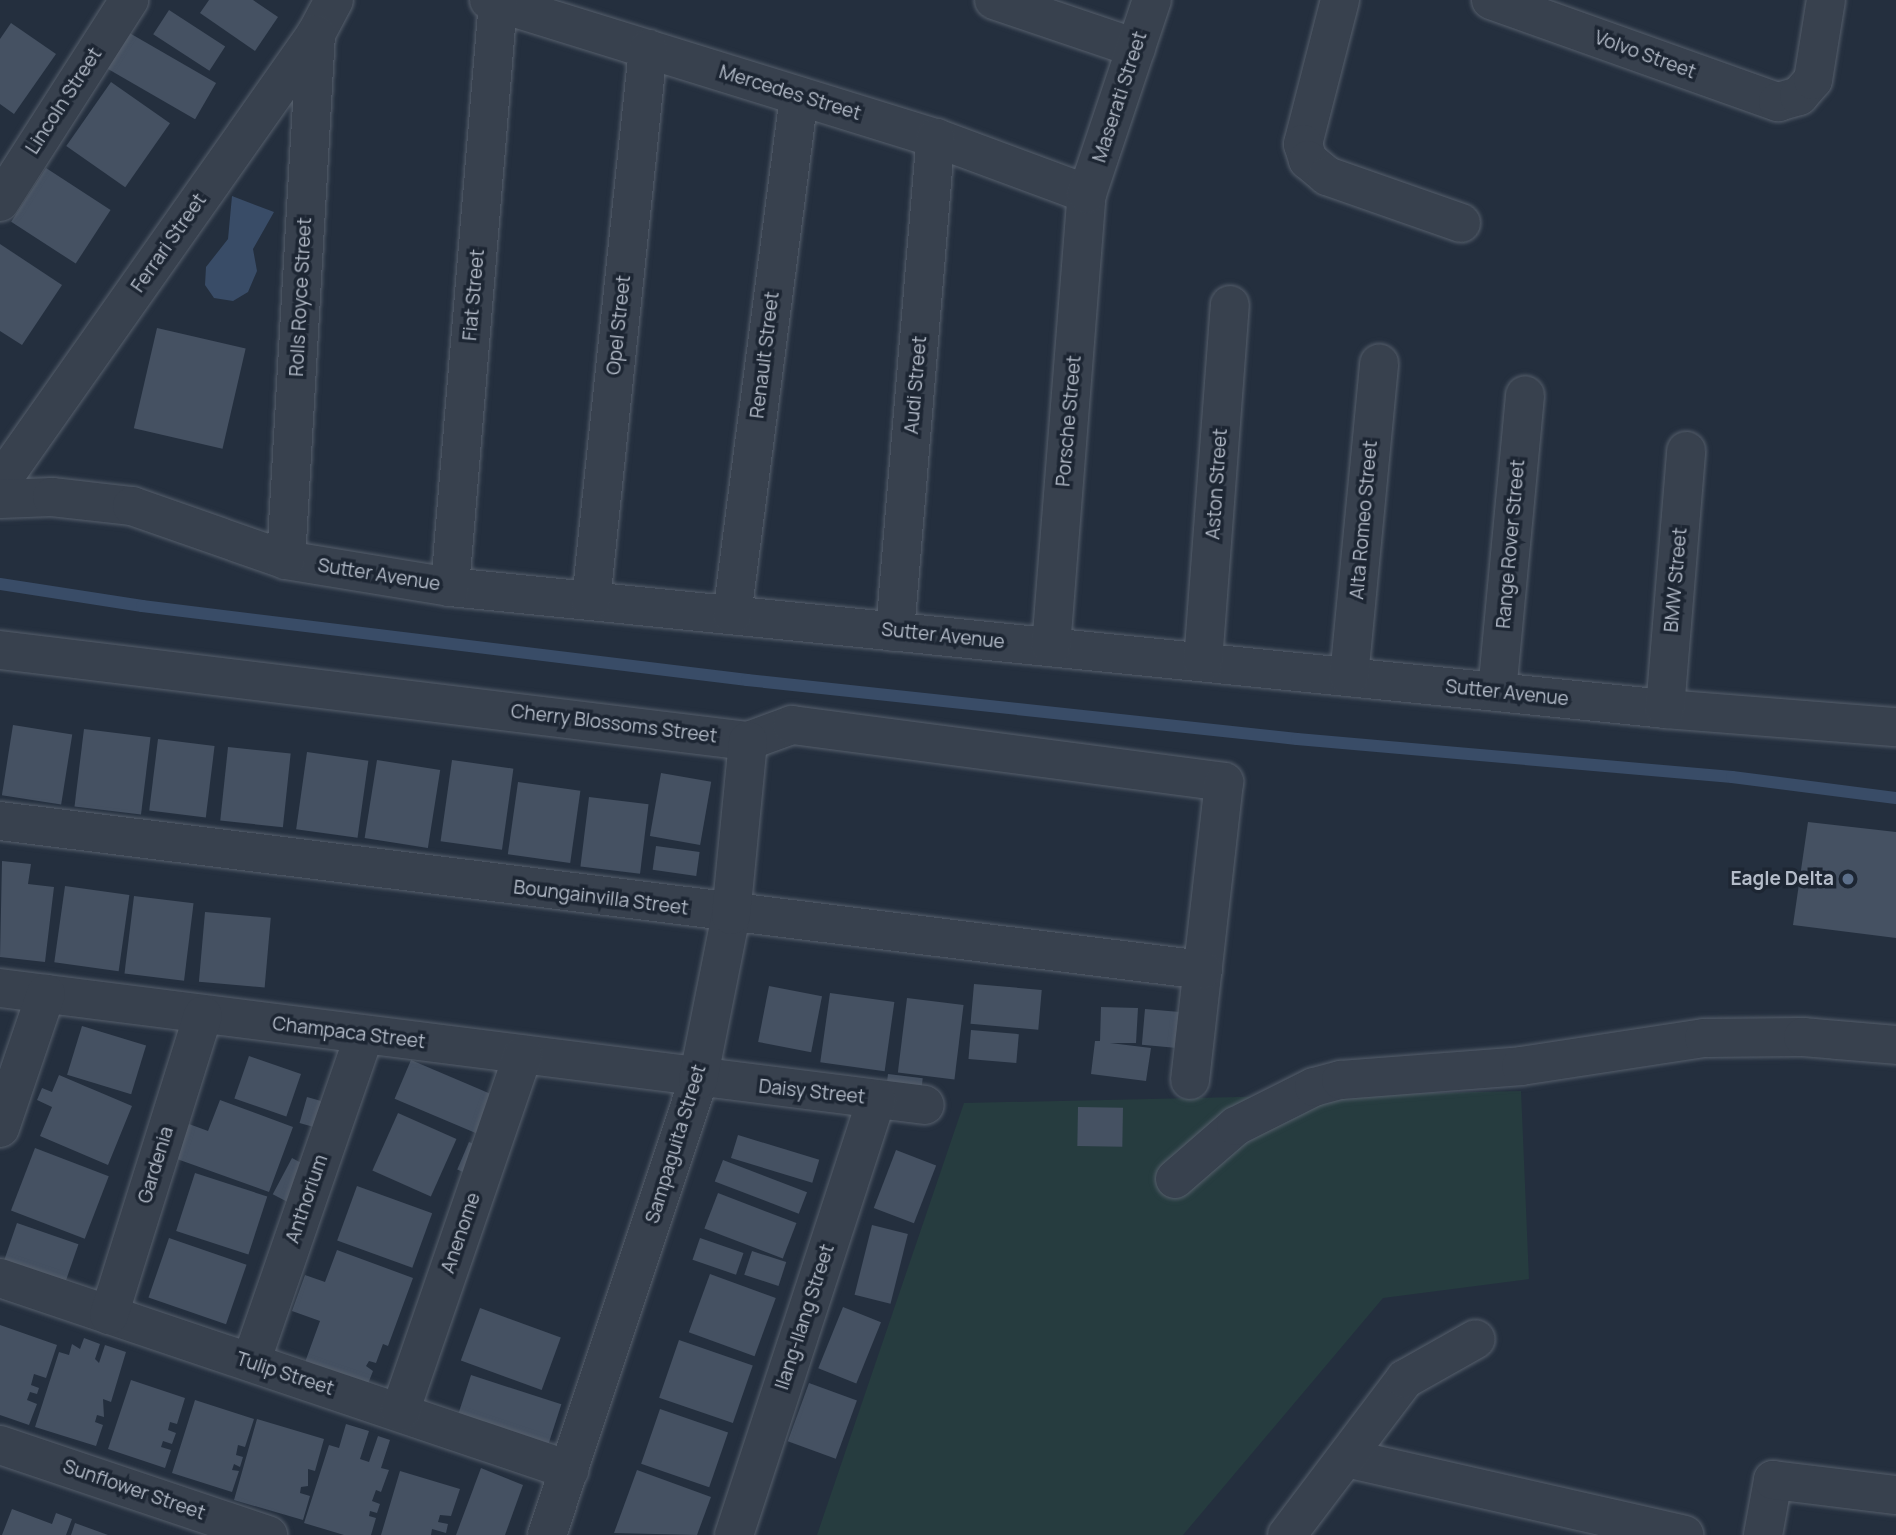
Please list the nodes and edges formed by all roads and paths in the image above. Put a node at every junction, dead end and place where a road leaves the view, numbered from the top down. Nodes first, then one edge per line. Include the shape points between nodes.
1 (129, 0) edge
2 (334, 0) edge
3 (994, 0) edge
4 (1152, 0) edge
5 (1340, 0) edge
6 (1491, 0) edge
7 (1826, 0) edge
8 (494, 1) edge
9 (316, 34) junction
10 (648, 48) junction
11 (1136, 48) junction
12 (799, 96) junction
13 (936, 138) junction
14 (1087, 194) junction
15 (0, 202) edge
16 (1461, 223) dead end
17 (1230, 305) dead end
18 (1379, 363) dead end
19 (1525, 395) dead end
20 (1686, 451) dead end
21 (0, 483) edge
22 (0, 499) edge
23 (286, 560) junction
24 (450, 587) junction
25 (591, 601) junction
26 (732, 615) junction
27 (895, 632) junction
28 (1051, 647) junction
29 (0, 650) edge
30 (1203, 662) junction
31 (1349, 677) junction
32 (1497, 692) junction
33 (1665, 709) junction
34 (1896, 727) edge
35 (748, 741) junction
36 (0, 821) edge
37 (731, 915) junction
38 (1203, 970) junction
39 (0, 988) edge
40 (46, 994) junction
41 (203, 1015) junction
42 (364, 1035) junction
43 (1896, 1045) edge
44 (523, 1055) junction
45 (698, 1080) junction
46 (1190, 1080) dead end
47 (876, 1100) junction
48 (925, 1105) dead end
49 (0, 1128) edge
50 (1175, 1179) dead end
51 (0, 1278) edge
52 (109, 1315) junction
53 (1476, 1339) dead end
54 (251, 1362) junction
55 (400, 1412) junction
56 (0, 1445) edge
57 (1346, 1458) junction
58 (569, 1470) junction
59 (1896, 1495) edge
60 (268, 1535) edge
61 (547, 1535) edge
62 (734, 1535) edge
63 (1287, 1535) edge
64 (1684, 1535) edge
65 (1763, 1535) edge

1 - 15 street, Lincoln Street
2 - 9 street, Ferrari Street
3 - 11 street
4 - 11 street, Maserati Street
5 - 16 street via 1303,144 1308,160 1327,176
6 - 7 street, Volvo Street via 1778,102 1799,96 1814,80
8 - 10 street, Mercedes Street
8 - 24 street, Fiat Street
9 - 21 street, Ferrari Street
9 - 23 street, Rolls Royce Street
10 - 12 street, Mercedes Street
10 - 25 street, Opel Street
11 - 14 street, Maserati Street
12 - 13 street, Mercedes Street
12 - 26 street, Renault Street
13 - 14 street, Mercedes Street
13 - 27 street, Audi Street
14 - 28 street, Porsche Street
17 - 30 street, Aston Street
18 - 31 street, Alta Romeo Street
19 - 32 street, Range Rover Street
20 - 33 street, BMW Street
22 - 23 street, Sutter Avenue via 52,497 132,506
23 - 24 street, Sutter Avenue
24 - 25 street, Sutter Avenue
25 - 26 street, Sutter Avenue
26 - 27 street, Sutter Avenue
27 - 28 street, Sutter Avenue
28 - 30 street, Sutter Avenue
29 - 35 street, Cherry Blossoms Street
30 - 31 street, Sutter Avenue
31 - 32 street, Sutter Avenue
32 - 33 street, Sutter Avenue
33 - 34 street, Sutter Avenue
35 - 37 street, Sampaguita Street
35 - 38 street, Cherry Blossoms Street via 792,725 1224,782
36 - 37 street, Boungainvilla Street
37 - 38 street, Boungainvilla Street
37 - 45 street, Sampaguita Street
38 - 46 street
39 - 40 street, Champaca Street
40 - 41 street, Champaca Street
40 - 49 street
41 - 42 street, Champaca Street
41 - 52 street, Gardenia
42 - 44 street, Champaca Street
42 - 54 street, Anthorium
43 - 50 street via 1803,1037 1704,1038 1521,1066 1341,1080 1314,1087 1236,1126
44 - 45 street, Champaca Street
44 - 55 street, Anenome
45 - 47 street, Daisy Street
45 - 58 street, Sampaguita Street
47 - 48 street, Daisy Street
47 - 62 street, Ilang-Ilang Street
51 - 52 street, Tulip Street
52 - 54 street, Tulip Street
53 - 57 street via 1405,1379
54 - 55 street, Tulip Street
55 - 58 street, Tulip Street
56 - 60 street, Sunflower Street
57 - 63 street
57 - 64 street
58 - 61 street, Sampaguita Street
59 - 65 street via 1773,1480

